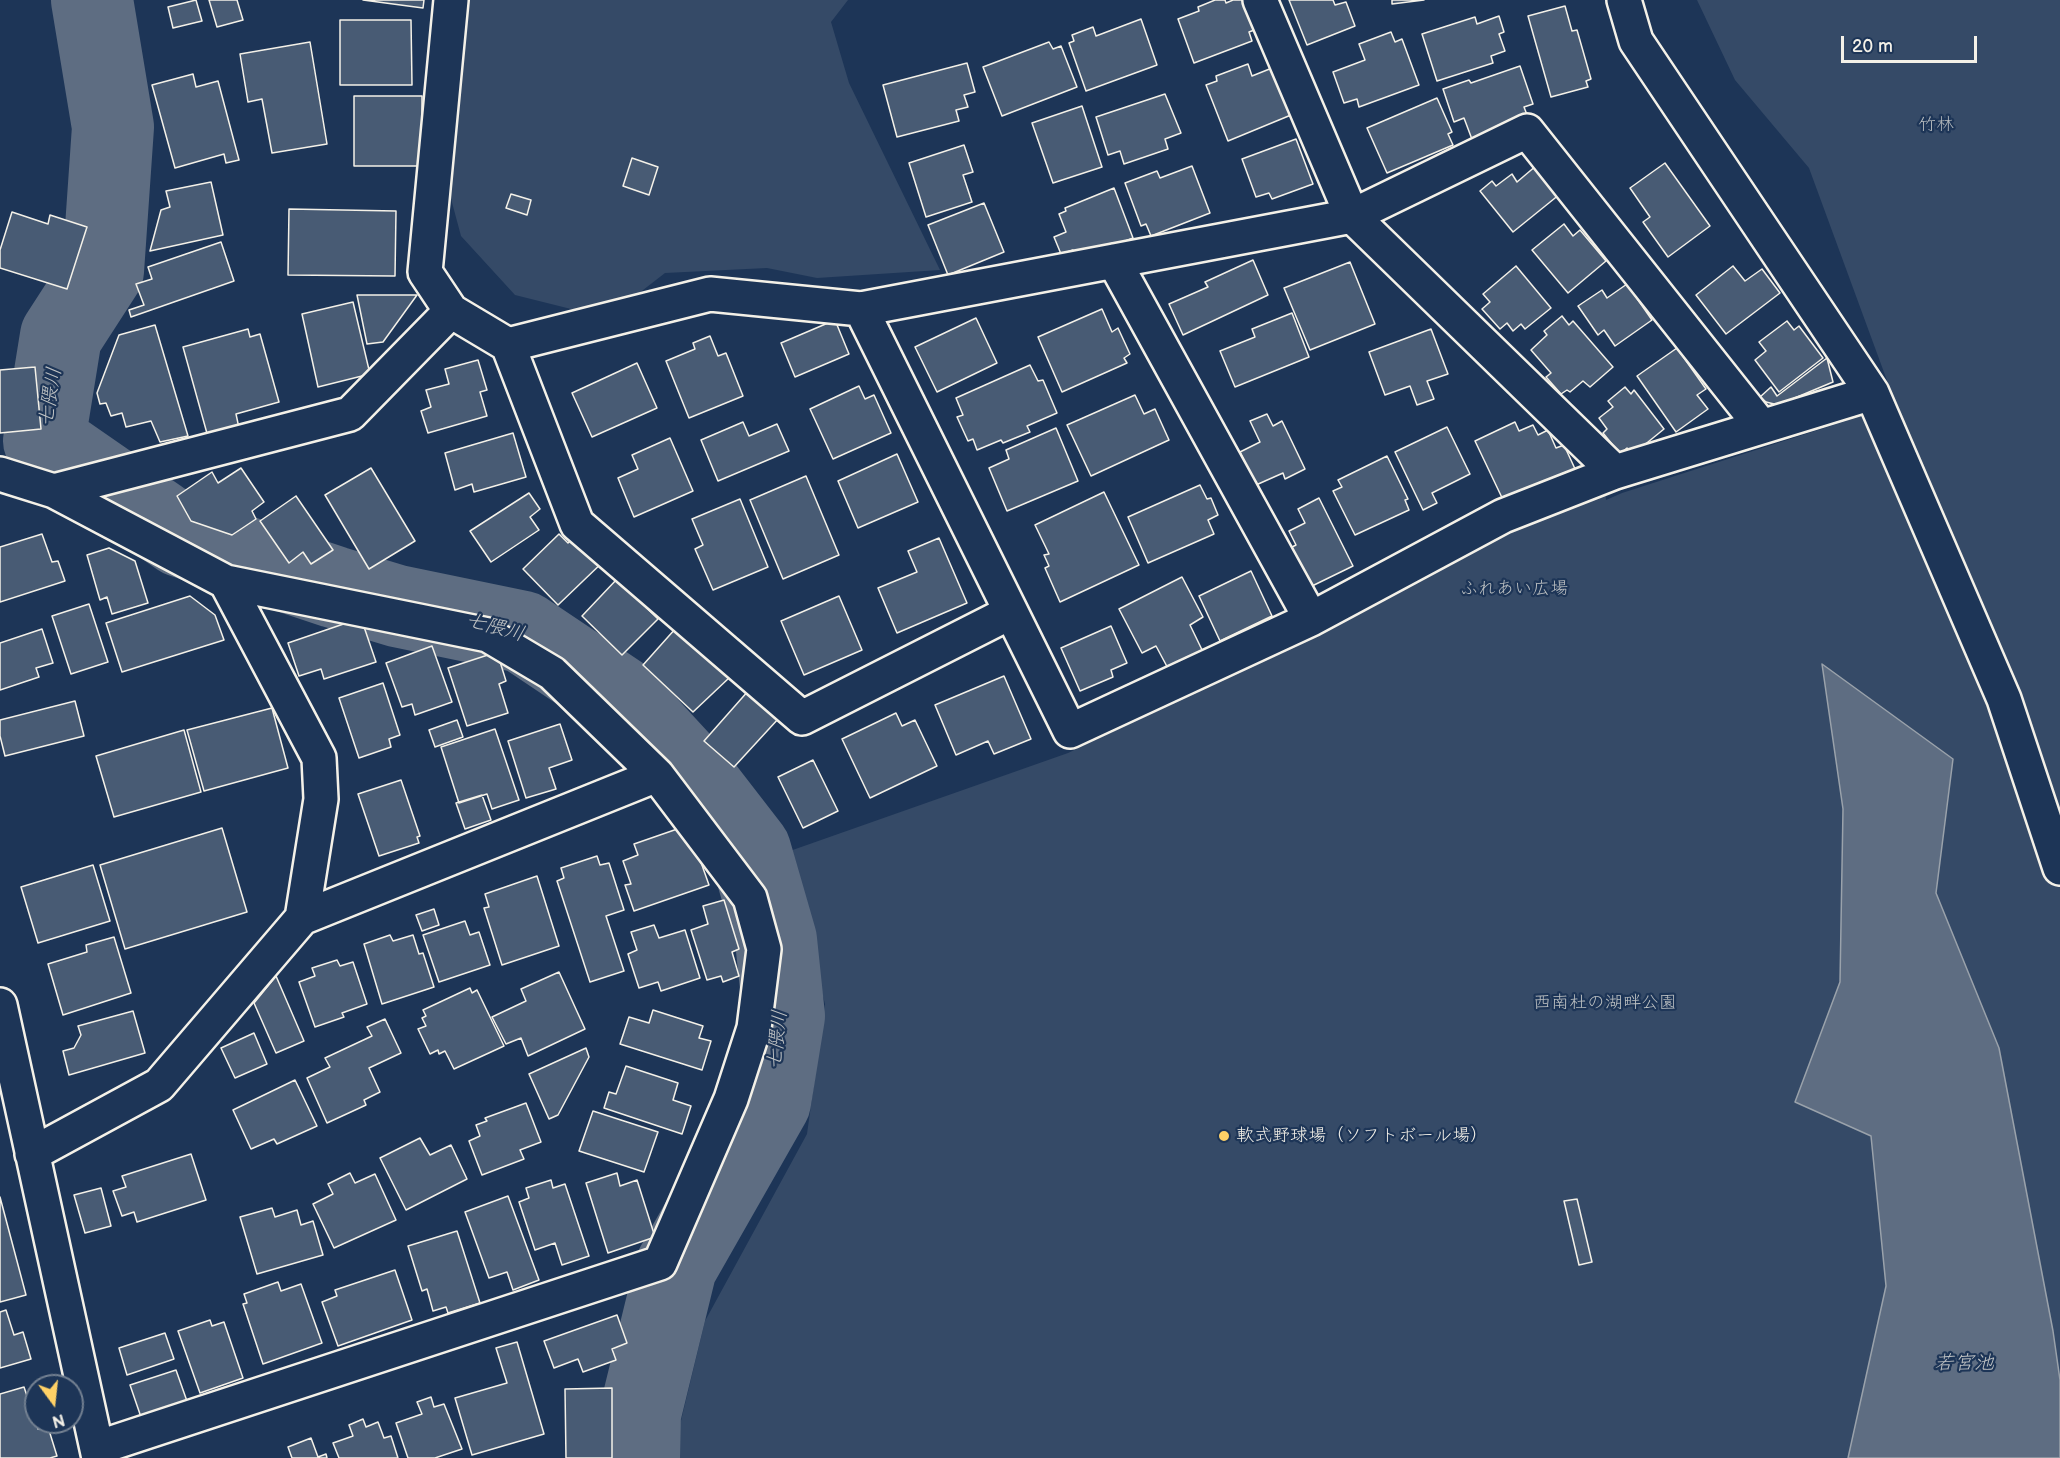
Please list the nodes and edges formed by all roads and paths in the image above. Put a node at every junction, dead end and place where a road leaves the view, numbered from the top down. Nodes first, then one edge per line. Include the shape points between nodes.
1 (451, 0) edge
2 (1260, 0) edge
3 (1624, 0) edge
4 (1353, 216) junction
5 (1114, 261) junction
6 (861, 309) junction
7 (451, 311) junction
8 (508, 345) junction
9 (1872, 393) junction
10 (1761, 426) junction
11 (1615, 472) junction
12 (0, 474) edge
13 (54, 491) junction
14 (226, 582) junction
15 (1011, 612) junction
16 (1311, 619) junction
17 (657, 775) junction
18 (2060, 868) edge
19 (302, 918) junction
20 (0, 1005) edge
21 (32, 1154) junction
22 (98, 1453) edge

1 - 7 street via 425,272
2 - 4 street
3 - 9 street via 1636,41
4 - 5 street
4 - 10 street via 1527,131
4 - 11 street
5 - 6 street
5 - 16 street
6 - 8 street via 710,294
6 - 15 street
7 - 8 street
7 - 13 street via 350,414
8 - 15 street via 577,524 802,718
9 - 10 street
9 - 18 street via 2004,699
10 - 11 street
11 - 16 street via 1503,516
12 - 13 street
13 - 14 street
14 - 17 street via 488,635 552,673
14 - 19 street via 319,758 321,799
15 - 16 street via 1070,731
17 - 19 street
17 - 22 street via 750,898 764,950 754,1028 731,1099 660,1263
19 - 21 street via 159,1085
20 - 21 street
21 - 22 street

